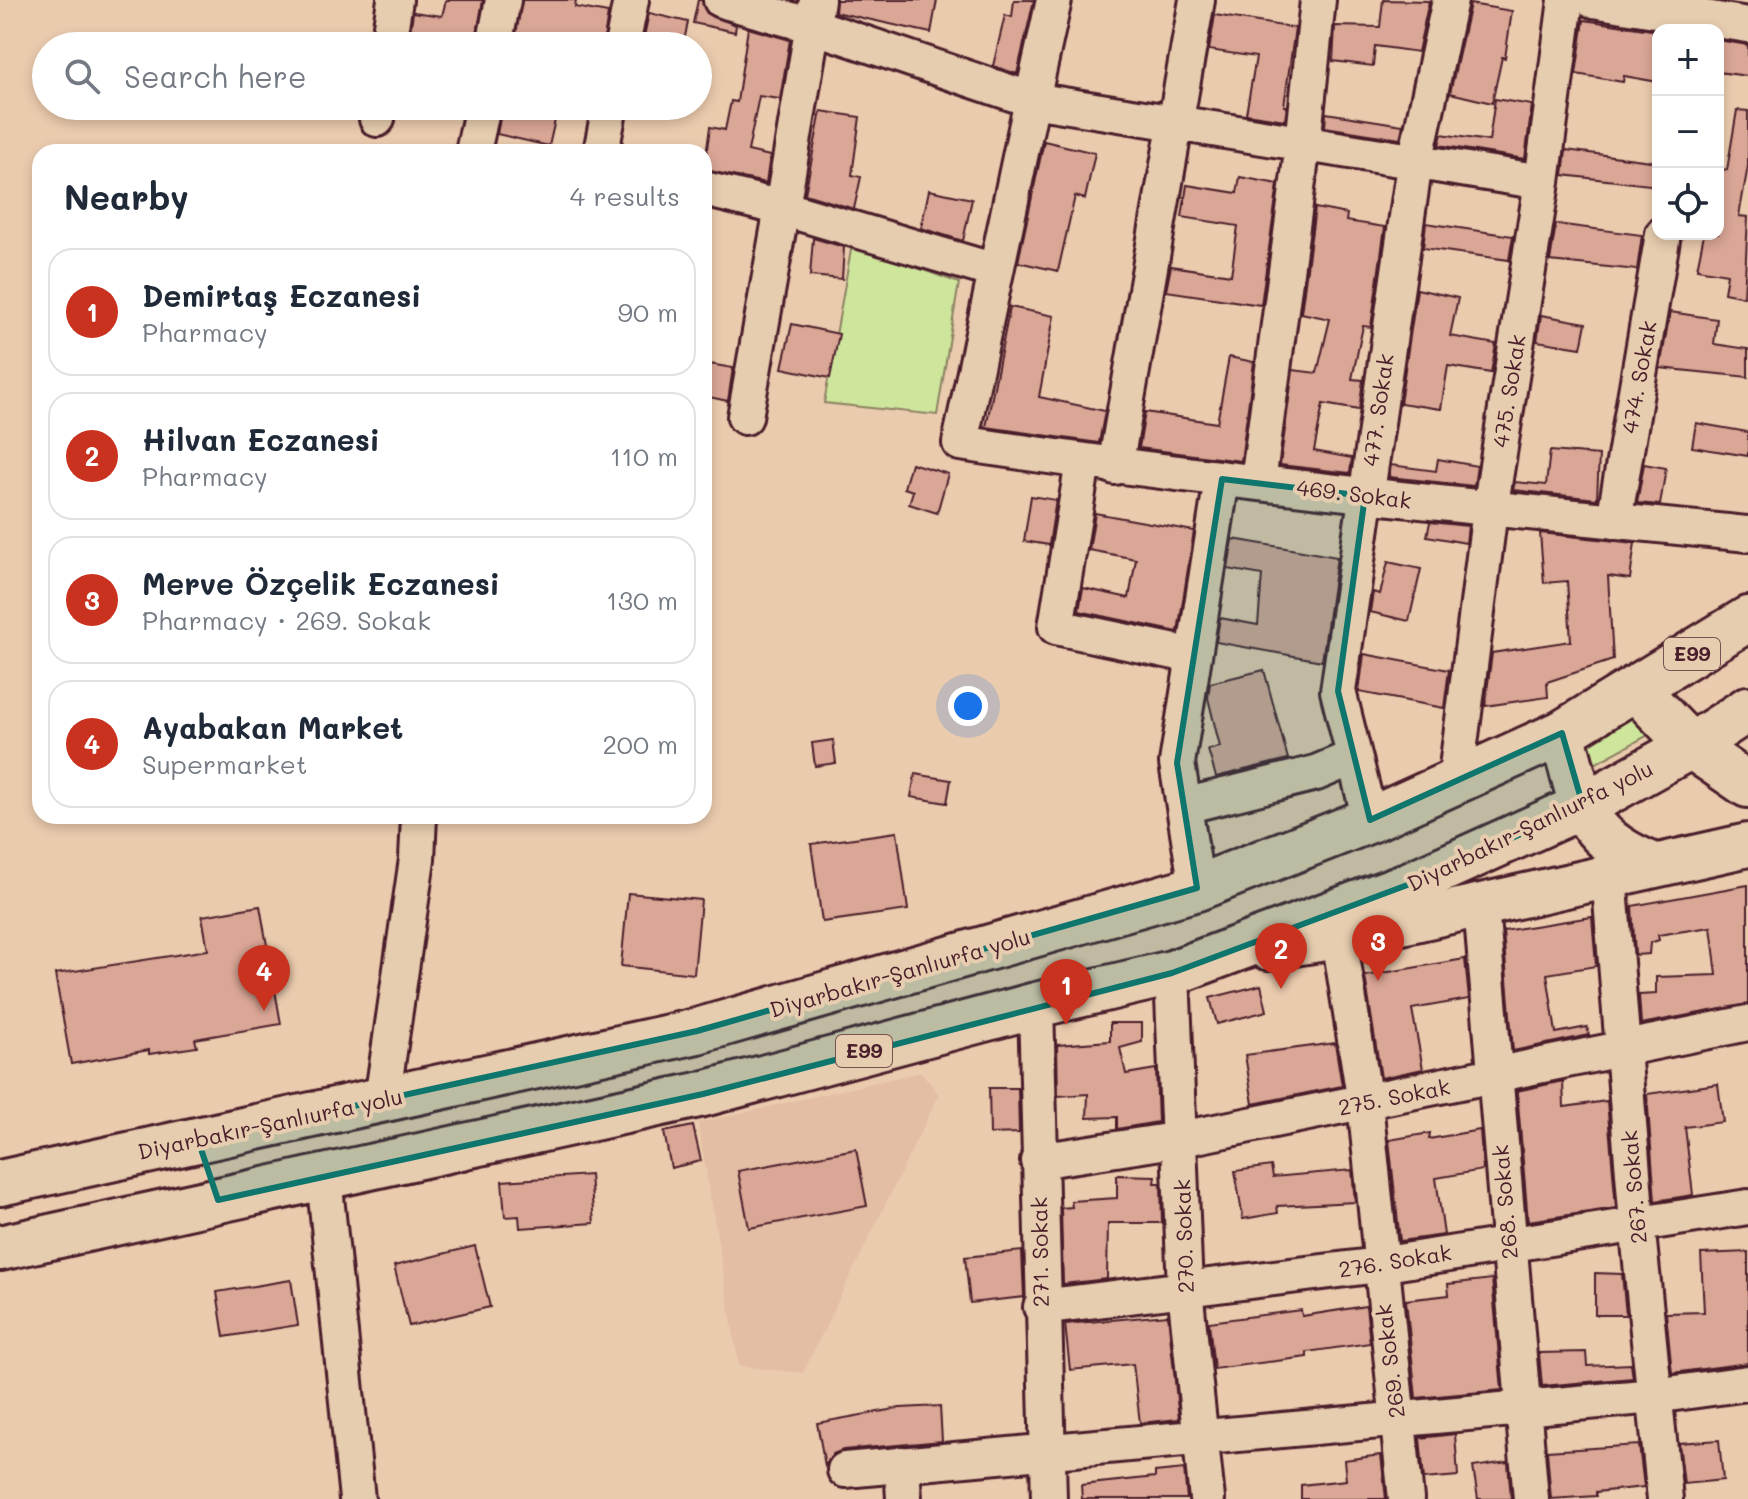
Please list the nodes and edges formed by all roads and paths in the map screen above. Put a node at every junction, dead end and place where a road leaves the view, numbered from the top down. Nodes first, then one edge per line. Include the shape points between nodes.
1 (395, 0) edge
2 (503, 0) edge
3 (631, 0) edge
4 (721, 0) edge
5 (1054, 0) edge
6 (1197, 0) edge
7 (1318, 0) edge
8 (1450, 0) edge
9 (1566, 0) edge
10 (1595, 0) edge
11 (815, 13) edge
12 (1695, 24) edge
13 (1724, 25) edge
14 (1748, 25) edge
15 (390, 32) edge
16 (497, 32) edge
17 (625, 32) edge
18 (1032, 100) junction
19 (480, 120) edge
20 (607, 120) edge
21 (1176, 125) junction
22 (475, 144) edge
23 (603, 144) edge
24 (1303, 144) junction
25 (1415, 162) junction
26 (1542, 182) junction
27 (712, 191) edge
28 (782, 208) junction
29 (1662, 240) edge
30 (995, 271) junction
31 (745, 417) dead end
32 (1099, 464) junction
33 (1222, 479) junction
34 (1258, 482) junction
35 (1365, 496) junction
36 (1490, 510) junction
37 (1614, 521) junction
38 (1748, 534) edge
39 (1748, 619) edge
40 (1194, 656) junction
41 (1635, 688) junction
42 (1748, 709) edge
43 (1562, 733) junction
44 (1691, 746) junction
45 (1354, 757) junction
46 (1455, 783) junction
47 (1748, 785) edge
48 (1184, 806) junction
49 (1583, 806) junction
50 (1370, 820) junction
51 (419, 824) edge
52 (1748, 845) edge
53 (1652, 865) junction
54 (1609, 875) junction
55 (1197, 888) junction
56 (1481, 906) junction
57 (1339, 937) junction
58 (1190, 965) junction
59 (1036, 1005) junction
60 (1748, 1023) edge
61 (1623, 1049) junction
62 (1495, 1076) junction
63 (382, 1100) junction
64 (1365, 1103) junction
65 (1181, 1139) junction
66 (198, 1140) junction
67 (1038, 1161) junction
68 (324, 1177) junction
69 (0, 1183) edge
70 (218, 1200) junction
71 (1748, 1207) edge
72 (1637, 1223) junction
73 (1509, 1243) junction
74 (0, 1248) edge
75 (1379, 1265) junction
76 (1185, 1289) junction
77 (1041, 1307) junction
78 (1748, 1383) edge
79 (1654, 1396) junction
80 (1523, 1408) junction
81 (1397, 1418) junction
82 (1200, 1437) junction
83 (1049, 1451) junction
84 (902, 1464) junction
85 (845, 1470) dead end
86 (357, 1499) edge
87 (904, 1499) edge
88 (1049, 1499) edge
89 (1207, 1499) edge
90 (1406, 1499) edge
91 (1531, 1499) edge
92 (1665, 1499) edge

1 - 15 street
2 - 16 street
3 - 17 street
4 - 11 street
5 - 18 street
6 - 21 street
7 - 24 street
8 - 25 street, 477. Sokak
9 - 26 street, 475. Sokak
10 - 12 street
11 - 18 street
11 - 28 street
13 - 14 street
18 - 21 street
18 - 30 street
19 - 22 street
20 - 23 street
21 - 24 street
21 - 32 street
24 - 25 street
24 - 34 street
25 - 26 street
25 - 35 street, 477. Sokak
26 - 36 street, 475. Sokak
27 - 28 street
28 - 30 street
28 - 31 street
29 - 37 street, 474. Sokak
30 - 32 street, 469. Sokak via 960,443
32 - 33 street, 469. Sokak
32 - 40 street via 1056,627
33 - 34 street, 469. Sokak
33 - 40 street
34 - 35 street, 469. Sokak
35 - 36 street, 469. Sokak
35 - 45 street, 477. Sokak via 1338,691
36 - 37 street, 469. Sokak
36 - 46 street, 475. Sokak
37 - 38 street, 469. Sokak
39 - 41 highway, Diyarbakır-Şanlıurfa yolu / E99
40 - 48 street via 1177,763
41 - 43 highway, Diyarbakır-Şanlıurfa yolu / E99
41 - 44 highway
42 - 44 highway, Diyarbakır-Şanlıurfa yolu / E99
43 - 46 highway, Diyarbakır-Şanlıurfa yolu / E99
43 - 49 highway
44 - 47 highway
44 - 49 highway, Diyarbakır-Şanlıurfa yolu / E99
45 - 48 street via 1316,773
45 - 50 street, 477. Sokak
46 - 50 highway, Diyarbakır-Şanlıurfa yolu / E99
48 - 55 street
49 - 53 highway via 1601,837 1621,853
49 - 58 highway, Diyarbakır-Şanlıurfa yolu / E99 via 1410,884
50 - 55 highway, Diyarbakır-Şanlıurfa yolu / E99
51 - 63 street
52 - 53 main road
53 - 54 main road
54 - 56 main road
54 - 61 street, 267. Sokak
55 - 63 highway, Diyarbakır-Şanlıurfa yolu / E99 via 697,1031
56 - 57 main road
56 - 62 street, 268. Sokak
57 - 58 main road
57 - 64 street, 269. Sokak
58 - 59 highway, Diyarbakır-Şanlıurfa yolu / E99
58 - 65 street, 270. Sokak
59 - 67 street, 271. Sokak
59 - 68 highway, Diyarbakır-Şanlıurfa yolu / E99 via 703,1094
60 - 61 street, 275. Sokak
61 - 62 street, 275. Sokak
61 - 72 street, 267. Sokak
62 - 64 street, 275. Sokak
62 - 73 street, 268. Sokak
63 - 66 highway, Diyarbakır-Şanlıurfa yolu / E99
64 - 65 street, 275. Sokak
64 - 75 street, 269. Sokak
65 - 67 street, 275. Sokak
65 - 76 street, 270. Sokak
66 - 69 highway, Diyarbakır-Şanlıurfa yolu / E99
66 - 70 highway
67 - 77 street, 271. Sokak
68 - 70 highway, Diyarbakır-Şanlıurfa yolu / E99
68 - 86 street
70 - 74 highway, Diyarbakır-Şanlıurfa yolu / E99
71 - 72 street, 276. Sokak
72 - 73 street, 276. Sokak
72 - 79 street, 267. Sokak
73 - 75 street, 276. Sokak
73 - 80 street, 268. Sokak
75 - 76 street, 276. Sokak
75 - 81 street, 269. Sokak
76 - 77 street, 276. Sokak
76 - 82 street, 270. Sokak
77 - 83 street, 271. Sokak
78 - 79 street
79 - 80 street
79 - 92 street, 267. Sokak
80 - 81 street
80 - 91 street, 268. Sokak
81 - 82 street
81 - 90 street, 269. Sokak
82 - 83 street
82 - 89 street, 270. Sokak
83 - 84 street
83 - 88 street, 271. Sokak
84 - 85 street
84 - 87 street

